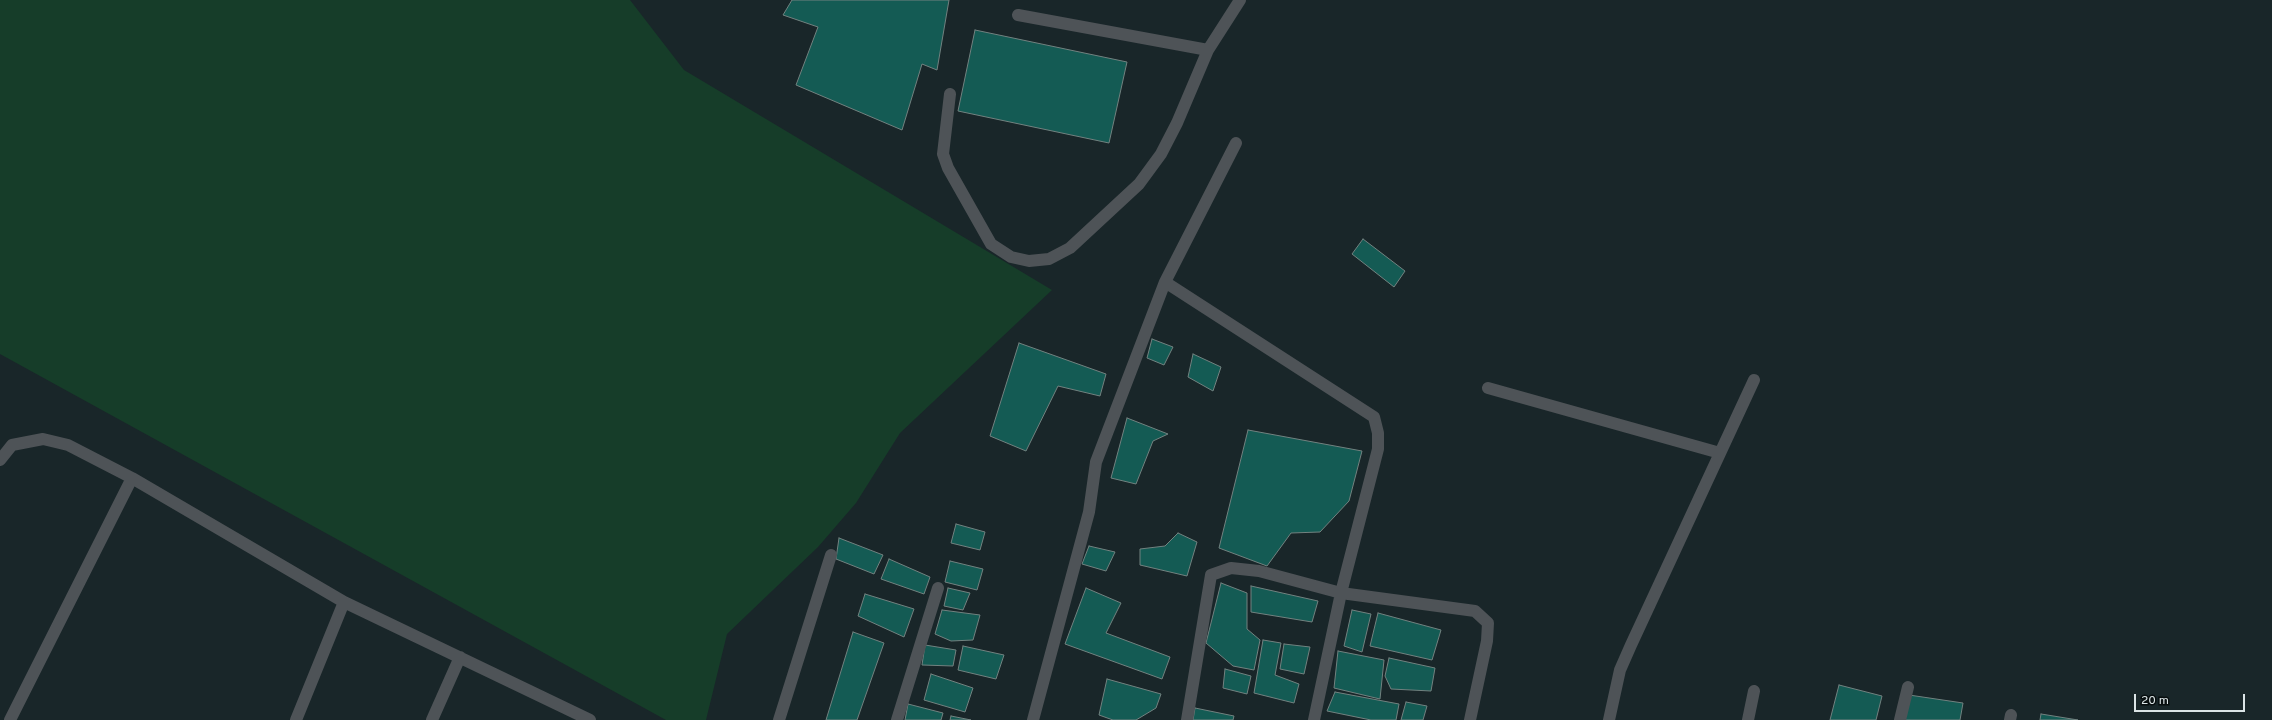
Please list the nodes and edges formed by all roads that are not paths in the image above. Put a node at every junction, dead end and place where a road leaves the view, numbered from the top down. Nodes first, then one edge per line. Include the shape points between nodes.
1 (1240, 0) edge
2 (1018, 15) dead end
3 (1208, 50) junction
4 (950, 94) dead end
5 (1236, 143) dead end
6 (1165, 282) junction
7 (1754, 380) dead end
8 (1488, 388) dead end
9 (1720, 453) junction
10 (0, 460) edge
11 (132, 478) junction
12 (831, 555) dead end
13 (938, 588) dead end
14 (1340, 593) junction
15 (344, 602) junction
16 (460, 657) junction
17 (1908, 687) dead end
18 (1754, 691) dead end
19 (574, 716) edge
20 (10, 720) edge
21 (296, 720) edge
22 (432, 720) edge
23 (590, 720) edge
24 (779, 720) edge
25 (896, 720) edge
26 (1033, 720) edge
27 (1187, 720) edge
28 (1314, 720) edge
29 (1470, 720) edge
30 (1609, 720) edge
31 (1748, 720) edge
32 (1900, 720) edge

1 - 3 street
2 - 3 street
3 - 4 street via 1174,130 1161,154 1139,184 1070,248 1049,259 1029,261 1011,257 992,244 948,168 943,154
5 - 6 street
6 - 14 street via 1374,417 1378,449
6 - 26 street via 1096,462 1089,512
7 - 9 street
8 - 9 street
9 - 30 street via 1620,670
10 - 11 street via 12,445 43,439 68,445
11 - 15 street
11 - 20 street
12 - 24 street
13 - 25 street
14 - 27 street via 1259,571 1231,568 1211,575
14 - 28 street
14 - 29 street via 1475,611 1488,623 1487,641
15 - 16 street
15 - 21 street
16 - 19 street
16 - 22 street
17 - 32 street
18 - 31 street
19 - 23 street

